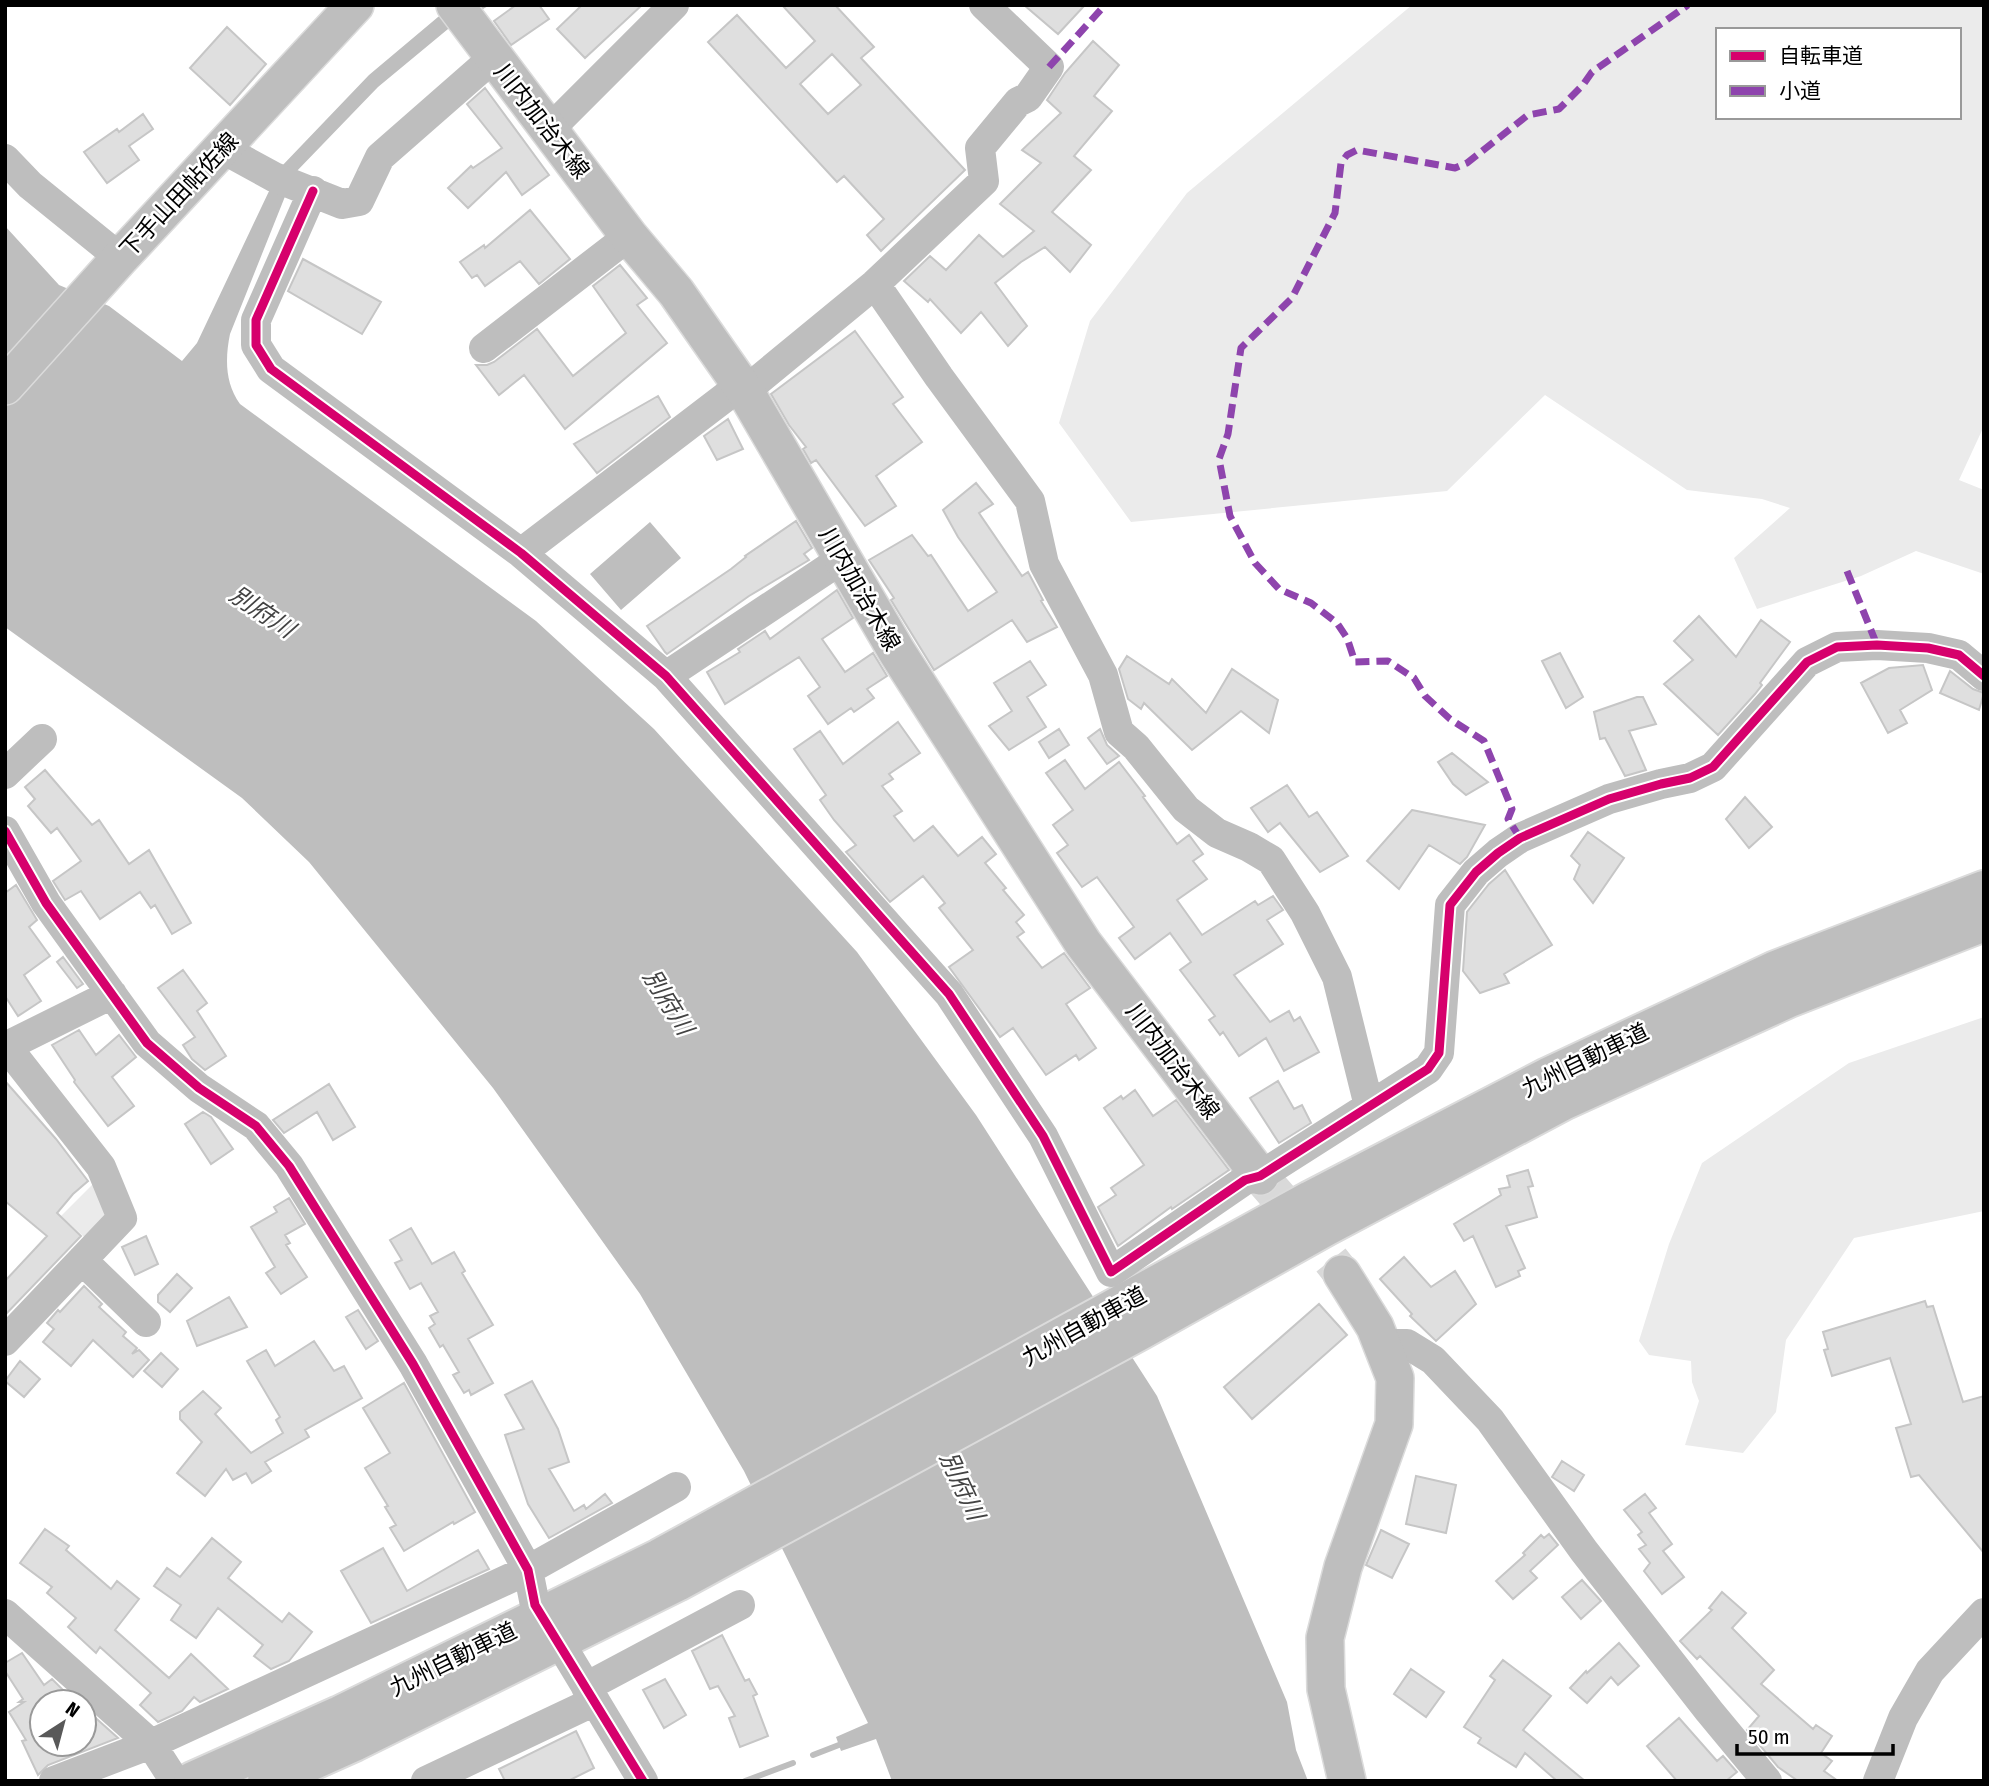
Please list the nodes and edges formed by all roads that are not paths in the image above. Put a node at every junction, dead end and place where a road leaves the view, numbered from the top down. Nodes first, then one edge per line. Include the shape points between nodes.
1 (355, 5) edge
2 (455, 5) edge
3 (674, 5) edge
4 (984, 5) edge
5 (494, 58) junction
6 (550, 129) junction
7 (223, 149) junction
8 (5, 159) edge
9 (294, 185) junction
10 (629, 236) junction
11 (120, 258) junction
12 (876, 284) junction
13 (484, 348) dead end
14 (5, 386) edge
15 (743, 388) junction
16 (521, 553) junction
17 (842, 559) junction
18 (666, 676) junction
19 (1984, 676) edge
20 (42, 739) dead end
21 (5, 774) edge
22 (5, 831) edge
23 (1984, 890) edge
24 (1984, 922) edge
25 (112, 994) junction
26 (6, 1047) edge
27 (1369, 1106) junction
28 (1261, 1176) junction
29 (82, 1260) junction
30 (1342, 1275) tunnel mouth
31 (1133, 1317) junction
32 (146, 1322) dead end
33 (5, 1341) edge
34 (1382, 1344) junction
35 (677, 1487) dead end
36 (528, 1570) junction
37 (668, 1570) junction
38 (535, 1605) dead end
39 (740, 1605) dead end
40 (5, 1614) edge
41 (1984, 1614) edge
42 (569, 1658) dead end
43 (591, 1694) junction
44 (150, 1744) junction
45 (181, 1776) edge
46 (54, 1781) edge
47 (267, 1781) edge
48 (426, 1781) edge
49 (643, 1781) edge
50 (1347, 1781) edge
51 (1767, 1781) edge
52 (1878, 1781) edge

1 - 7 main road, 下手山田帖佐線
2 - 5 main road, 川内加治木線
3 - 6 street
4 - 12 street via 1049,67 980,148 985,181
5 - 6 main road, 川内加治木線
5 - 9 street via 380,158 359,201 342,204
6 - 10 main road, 川内加治木線
7 - 9 street
7 - 11 main road, 下手山田帖佐線
8 - 11 street
9 - 16 street via 256,320 256,345 271,369
10 - 13 street
10 - 15 main road, 川内加治木線 via 676,292
11 - 14 main road, 下手山田帖佐線
12 - 15 street
12 - 27 street via 1030,501 1044,564 1103,675 1119,732 1186,809 1216,833 1271,860 1305,914 1337,977
15 - 16 street
15 - 17 main road, 川内加治木線
16 - 18 street
17 - 18 street
17 - 28 main road, 川内加治木線 via 1083,943
18 - 28 street via 949,994 1043,1136 1111,1272 1245,1180
19 - 27 street via 1959,655 1928,648 1837,647 1807,662 1713,767 1690,778 1609,799 1520,838 1498,853 1450,905 1439,1053 1428,1069
20 - 21 street
22 - 25 street via 46,903
23 - 31 highway, 九州自動車道 via 1776,970 1548,1077 1311,1200
24 - 31 highway, 九州自動車道 via 1789,998 1563,1101 1327,1226
25 - 26 street
25 - 36 street via 147,1043 199,1088 256,1126 289,1166 413,1364
26 - 29 street via 101,1167 122,1218
27 - 28 street
29 - 32 street
29 - 33 street
30 - 34 main road
31 - 37 highway, 九州自動車道
34 - 50 main road via 1395,1378 1394,1424 1343,1567 1325,1638 1326,1689
34 - 51 street via 1407,1344 1433,1360 1490,1420 1584,1551
35 - 36 street
36 - 38 street
36 - 44 street
37 - 45 highway, 九州自動車道 via 340,1715
37 - 47 highway, 九州自動車道 via 354,1742
39 - 43 street
40 - 44 street
41 - 52 street via 1930,1671 1903,1718
42 - 43 street
43 - 48 street
43 - 49 street
44 - 45 street
44 - 46 street

